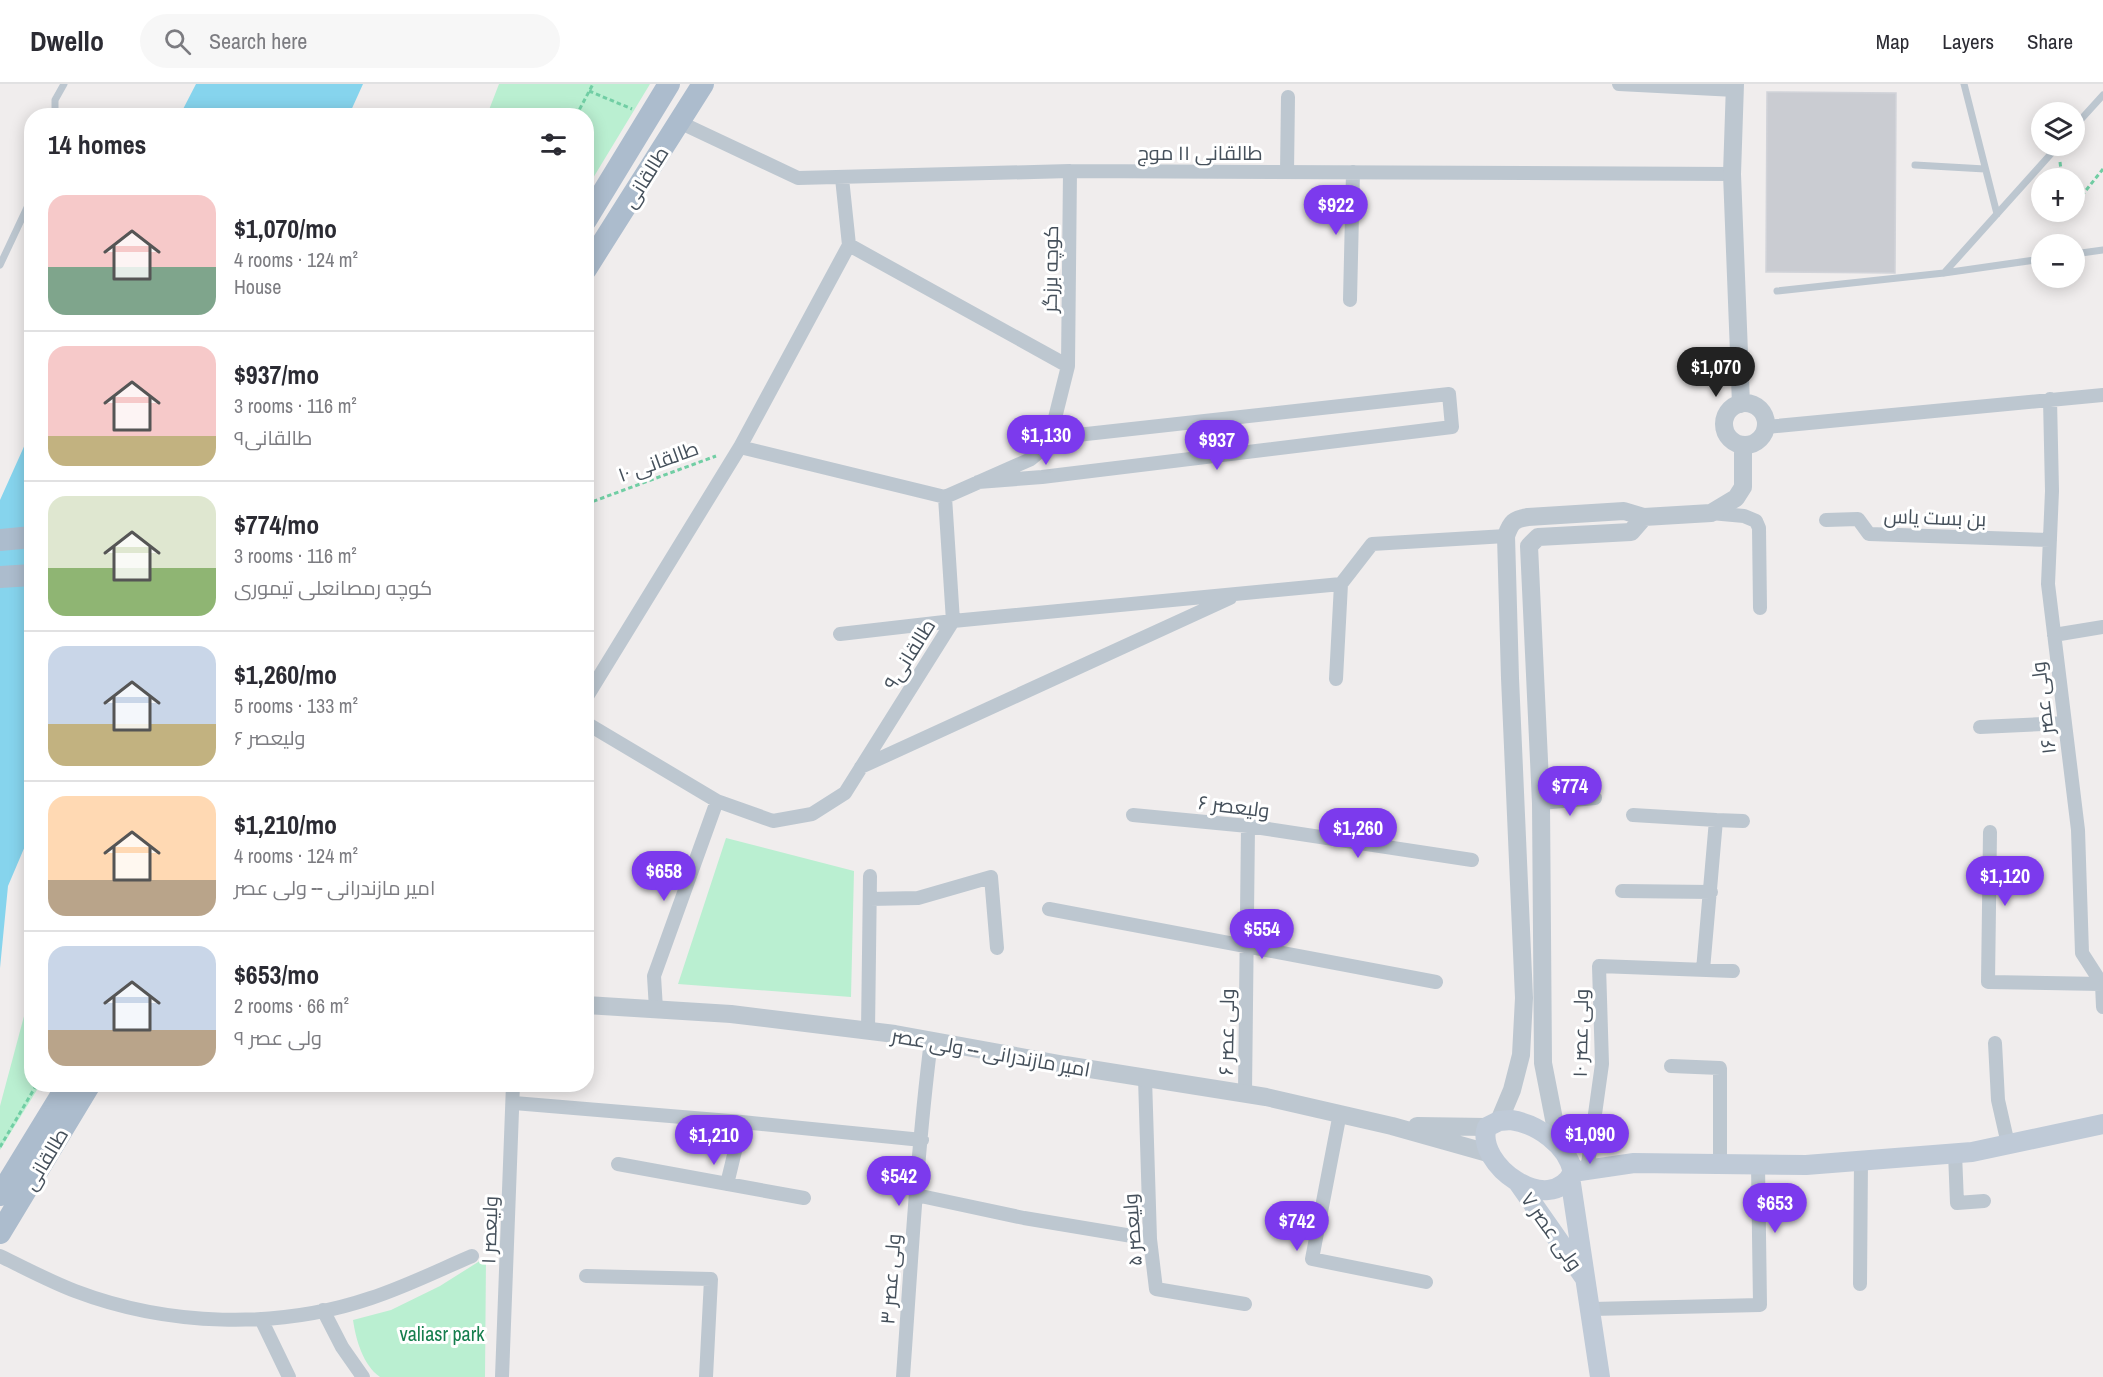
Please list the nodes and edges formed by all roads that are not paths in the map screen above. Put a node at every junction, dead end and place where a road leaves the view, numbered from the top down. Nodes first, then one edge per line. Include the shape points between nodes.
1 (64, 84) edge
2 (669, 84) edge
3 (703, 84) edge
4 (1619, 84) edge
5 (1964, 84) edge
6 (1735, 87) edge
7 (2103, 95) edge
8 (1288, 97) dead end
9 (55, 108) edge
10 (2085, 115) edge
11 (680, 122) junction
12 (2049, 156) edge
13 (1915, 165) dead end
14 (1985, 169) junction
15 (1070, 171) junction
16 (1287, 172) junction
17 (1353, 172) junction
18 (1732, 174) junction
19 (614, 175) junction
20 (842, 178) junction
21 (594, 188) edge
22 (594, 207) edge
23 (24, 214) edge
24 (1997, 214) junction
25 (849, 245) junction
26 (2103, 250) edge
27 (2085, 252) edge
28 (594, 256) edge
29 (2031, 261) edge
30 (0, 265) edge
31 (1944, 273) junction
32 (1777, 291) dead end
33 (1350, 300) dead end
34 (1068, 366) junction
35 (2103, 395) edge
36 (2050, 399) junction
37 (1741, 404) junction
38 (1766, 427) junction
39 (1050, 438) junction
40 (1743, 445) junction
41 (740, 447) junction
42 (978, 482) junction
43 (945, 497) junction
44 (1711, 513) junction
45 (1644, 518) junction
46 (1826, 520) dead end
47 (1506, 536) junction
48 (24, 538) edge
49 (0, 540) edge
50 (2050, 540) junction
51 (24, 576) edge
52 (0, 578) edge
53 (1341, 584) junction
54 (1239, 594) junction
55 (1760, 609) dead end
56 (953, 621) junction
57 (2103, 627) edge
58 (840, 633) dead end
59 (2054, 635) junction
60 (1336, 679) dead end
61 (594, 685) edge
62 (2064, 723) junction
63 (1980, 727) dead end
64 (594, 728) edge
65 (1513, 741) junction
66 (1538, 741) junction
67 (861, 768) junction
68 (1595, 798) dead end
69 (717, 801) junction
70 (1542, 803) junction
71 (1133, 815) dead end
72 (1634, 815) dead end
73 (1716, 820) junction
74 (1743, 821) dead end
75 (1248, 826) junction
76 (1990, 832) dead end
77 (1472, 860) dead end
78 (870, 876) dead end
79 (1622, 891) dead end
80 (1711, 892) junction
81 (870, 898) junction
82 (1049, 909) dead end
83 (1246, 946) junction
84 (997, 948) dead end
85 (1703, 970) junction
86 (1732, 971) dead end
87 (1436, 982) dead end
88 (2102, 984) edge
89 (594, 1005) edge
90 (2103, 1007) edge
91 (656, 1009) junction
92 (868, 1031) junction
93 (931, 1041) junction
94 (1995, 1043) dead end
95 (1671, 1066) dead end
96 (1145, 1078) junction
97 (63, 1092) edge
98 (85, 1092) edge
99 (513, 1092) edge
100 (1245, 1093) junction
101 (513, 1103) junction
102 (1340, 1113) junction
103 (742, 1122) junction
104 (1493, 1124) junction
105 (2103, 1124) edge
106 (1392, 1126) junction
107 (922, 1140) junction
108 (2008, 1144) junction
109 (1559, 1145) junction
110 (1488, 1153) junction
111 (1955, 1153) junction
112 (1861, 1160) junction
113 (618, 1164) dead end
114 (1720, 1164) junction
115 (1758, 1164) junction
116 (1576, 1173) junction
117 (1516, 1179) junction
118 (727, 1184) junction
119 (0, 1195) edge
120 (916, 1195) junction
121 (804, 1198) dead end
122 (1984, 1201) dead end
123 (0, 1233) edge
124 (1150, 1239) junction
125 (0, 1256) edge
126 (472, 1256) dead end
127 (586, 1276) dead end
128 (1426, 1282) dead end
129 (1587, 1282) junction
130 (1860, 1284) dead end
131 (1245, 1304) dead end
132 (1592, 1309) junction
133 (323, 1310) junction
134 (261, 1319) junction
135 (289, 1377) edge
136 (363, 1377) edge
137 (502, 1377) edge
138 (706, 1377) edge
139 (903, 1377) edge
140 (1600, 1377) edge

1 - 9 lane
2 - 19 main road, طالقانی
3 - 11 main road, طالقانی
4 - 6 street
5 - 14 lane
6 - 18 street
7 - 10 lane
8 - 16 street
11 - 20 street, طالقانی ۱۱ موج via 798,178
11 - 28 main road, طالقانی
12 - 24 lane
13 - 14 lane
14 - 24 lane
15 - 16 street, طالقانی ۱۱ موج
15 - 20 street, طالقانی ۱۱ موج
15 - 34 street, کوچه برزگر
16 - 17 street, طالقانی ۱۱ موج
17 - 18 street, طالقانی ۱۱ موج
17 - 33 street
18 - 37 street
19 - 21 main road
19 - 22 main road, طالقانی
20 - 25 street
23 - 30 lane
24 - 31 lane
25 - 34 street
25 - 41 street
26 - 27 lane
29 - 31 lane
31 - 32 lane
34 - 39 street, کوچه برزگر
35 - 36 street
36 - 38 street
36 - 50 street, ولی عصر ۱۶
37 - 38 street via 1761,411
37 - 40 street via 1730,410 1724,422 1731,440
38 - 40 street via 1755,442
39 - 42 street via 1031,459
39 - 42 street via 1449,394 1452,426
40 - 44 street via 1743,487 1728,505
41 - 43 street
41 - 61 street
42 - 43 street
43 - 56 street
44 - 45 street
44 - 55 street via 1756,521
45 - 47 street via 1623,511 1516,519
45 - 66 street via 1631,532 1538,537 1529,546
46 - 50 street, بن بست یاس via 1857,519 1869,534
47 - 53 street via 1372,544
47 - 65 street
48 - 49 main road
50 - 59 street, ولی عصر ۱۶ via 2048,584
51 - 52 main road
53 - 54 street, طالقانی۹
53 - 60 street
54 - 56 street, طالقانی۹
54 - 67 street
56 - 58 street
56 - 67 street, طالقانی۹
57 - 59 street
59 - 62 street, ولی عصر ۱۶
62 - 63 street
62 - 88 street, ولی عصر ۱۶ via 2078,830 2082,953
64 - 69 street, طالقانی۹
65 - 66 street
65 - 104 street via 1524,998 1521,1055 1512,1090
66 - 70 street
67 - 69 street, طالقانی۹ via 845,793 812,814 773,821
68 - 70 street
69 - 91 street via 654,976
70 - 109 street via 1543,1063
71 - 75 street, ولیعصر ۶
72 - 73 street
73 - 74 street
73 - 80 street
75 - 77 street, ولیعصر ۶
75 - 83 street, ولی عصر ۶
76 - 88 street via 1988,982
78 - 81 street
79 - 80 street
80 - 85 street
81 - 84 street via 918,898 990,877
81 - 92 street
82 - 83 street
83 - 87 street
83 - 100 street, ولی عصر ۶
85 - 86 street
85 - 116 street, ولی عصر ۱۰ via 1599,966 1602,1064
88 - 90 street
89 - 91 street, امیر مازندرانی -- ولی عصر
91 - 92 street, امیر مازندرانی -- ولی عصر
92 - 93 street, امیر مازندرانی -- ولی عصر
93 - 96 street, امیر مازندرانی -- ولی عصر
93 - 107 street, ولی عصر ۳
94 - 108 street via 1998,1100
95 - 114 street via 1726,1068
96 - 100 street, امیر مازندرانی -- ولی عصر
96 - 124 street, ولیعصر ۵
97 - 119 main road, طالقانی
98 - 123 main road, طالقانی
99 - 101 street, ولیعصر ۱
100 - 102 street, امیر مازندرانی -- ولی عصر
101 - 103 street
101 - 137 street, ولیعصر ۱
102 - 106 street, امیر مازندرانی -- ولی عصر
102 - 128 street via 1312,1259
103 - 107 street
103 - 118 street
104 - 106 street
104 - 109 main road via 1521,1122
104 - 110 main road via 1485,1143
105 - 108 main road
106 - 110 street
107 - 120 street, ولی عصر ۳
108 - 111 main road
109 - 116 main road, ولی عصر ۷
110 - 117 main road
111 - 112 main road
111 - 122 street via 1957,1203
112 - 115 main road
112 - 130 street
113 - 118 street
114 - 115 main road
114 - 116 main road via 1634,1163
115 - 132 street via 1760,1305
116 - 117 main road via 1559,1189 1551,1191 1536,1190
116 - 129 main road, ولی عصر ۷
117 - 129 main road, ولی عصر ۷
118 - 121 street
120 - 124 street
120 - 139 street, ولی عصر ۳
124 - 131 street, ولیعصر ۵ via 1155,1289
125 - 134 street via 75,1291 139,1309 184,1316
126 - 133 street via 371,1298
127 - 138 street via 711,1279
129 - 132 main road, ولی عصر ۷
132 - 140 main road, ولی عصر ۷
133 - 134 street
133 - 136 street
134 - 135 street

